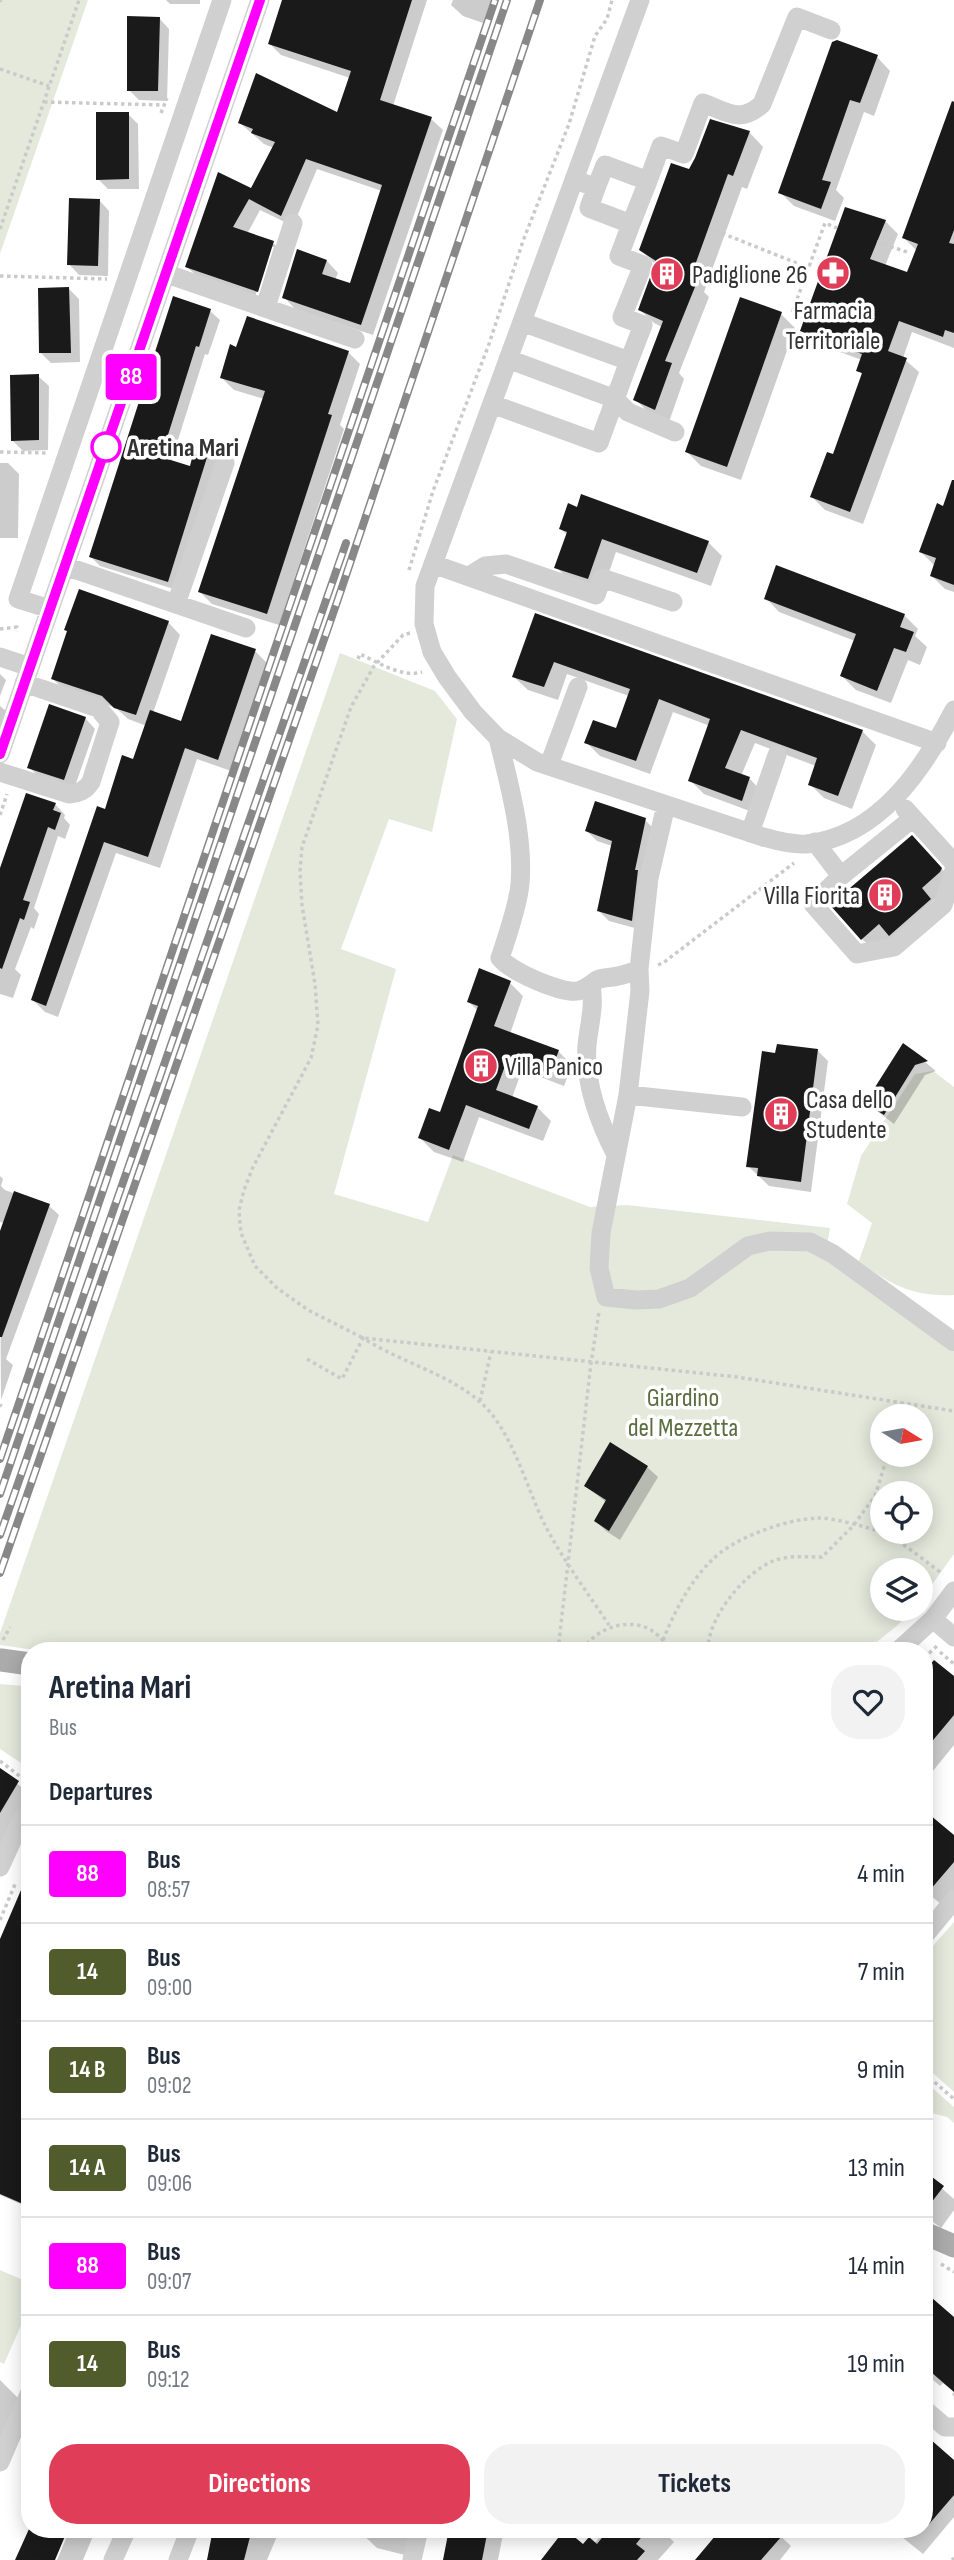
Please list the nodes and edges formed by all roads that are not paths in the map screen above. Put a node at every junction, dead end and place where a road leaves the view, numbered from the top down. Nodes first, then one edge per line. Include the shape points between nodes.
1 (222, 0) edge
2 (260, 0) edge
3 (640, 0) edge
4 (831, 30) dead end
5 (574, 179) junction
6 (648, 181) junction
7 (596, 188) junction
8 (293, 223) dead end
9 (631, 224) junction
10 (167, 274) junction
11 (266, 307) junction
12 (522, 322) junction
13 (355, 339) dead end
14 (508, 359) junction
15 (629, 362) junction
16 (615, 399) junction
17 (492, 404) junction
18 (675, 432) dead end
19 (225, 463) dead end
20 (433, 564) junction
21 (65, 566) junction
22 (469, 576) junction
23 (673, 602) dead end
24 (176, 604) junction
25 (50, 609) junction
26 (246, 628) dead end
27 (0, 657) edge
28 (27, 675) junction
29 (578, 687) dead end
30 (954, 710) edge
31 (498, 738) junction
32 (937, 744) junction
33 (0, 754) edge
34 (777, 755) dead end
35 (549, 765) junction
36 (0, 772) edge
37 (894, 798) junction
38 (666, 805) junction
39 (913, 818) junction
40 (750, 833) junction
41 (810, 843) junction
42 (954, 863) edge
43 (954, 870) edge
44 (841, 876) junction
45 (639, 969) junction
46 (591, 986) junction
47 (628, 1095) junction
48 (742, 1107) dead end
49 (616, 1155) junction
50 (954, 1342) edge
51 (954, 1591) edge
52 (933, 1619) joint
53 (931, 1621) edge
54 (954, 1637) edge
55 (908, 1642) edge
56 (1, 1652) edge
57 (21, 1660) edge
58 (21, 1821) edge
59 (0, 1867) edge
60 (954, 1900) edge
61 (933, 1925) edge
62 (933, 2237) edge
63 (954, 2246) edge
64 (21, 2413) edge
65 (933, 2417) edge
66 (954, 2427) edge
67 (0, 2462) edge
68 (123, 2538) edge
69 (187, 2538) edge
70 (417, 2538) edge
71 (113, 2560) edge
72 (178, 2560) edge
73 (412, 2560) edge

1 - 25 street via 18,598
2 - 10 street
3 - 5 street
4 - 6 street via 797,17 762,104 740,116 703,103 684,154 661,146
5 - 7 street
5 - 12 street
6 - 7 street via 606,165
6 - 9 street
7 - 9 street via 589,208
8 - 11 street
9 - 15 street via 619,256 643,265 622,317 643,325
10 - 11 street
10 - 21 street
11 - 13 street
12 - 14 street
12 - 15 street
14 - 16 street
14 - 17 street
15 - 16 street
16 - 17 street via 599,443
16 - 18 street via 628,412
17 - 20 street
19 - 24 street
20 - 22 street
20 - 31 street via 423,612 432,652 473,712
21 - 24 street
21 - 25 street
22 - 23 street via 485,566 506,564 596,595 601,578
22 - 32 street
24 - 26 street
25 - 28 street
27 - 28 street
28 - 33 street
28 - 36 street via 98,708 110,722 91,782 79,793 69,794
29 - 35 street
30 - 32 street
31 - 35 street
31 - 46 street via 514,818 520,885 500,958 505,965 550,985 577,991
32 - 37 street
34 - 40 street
35 - 38 street
37 - 39 street
37 - 41 street via 861,824
38 - 40 street
38 - 45 street via 649,878
39 - 42 street
39 - 44 street
40 - 41 street
41 - 44 street
43 - 44 street via 943,905 894,947 857,954 813,904
45 - 46 street via 597,980
45 - 47 street
46 - 49 street via 588,1073
47 - 48 street
47 - 49 street
49 - 50 street via 601,1233 599,1268 606,1297 659,1299 690,1288 748,1246 771,1241 810,1242
51 - 52 street
52 - 54 street
53 - 55 street
56 - 57 main road
58 - 59 street
60 - 61 street
62 - 63 main road
64 - 67 street
65 - 66 street via 945,2427
68 - 71 street
69 - 72 street
70 - 73 street

